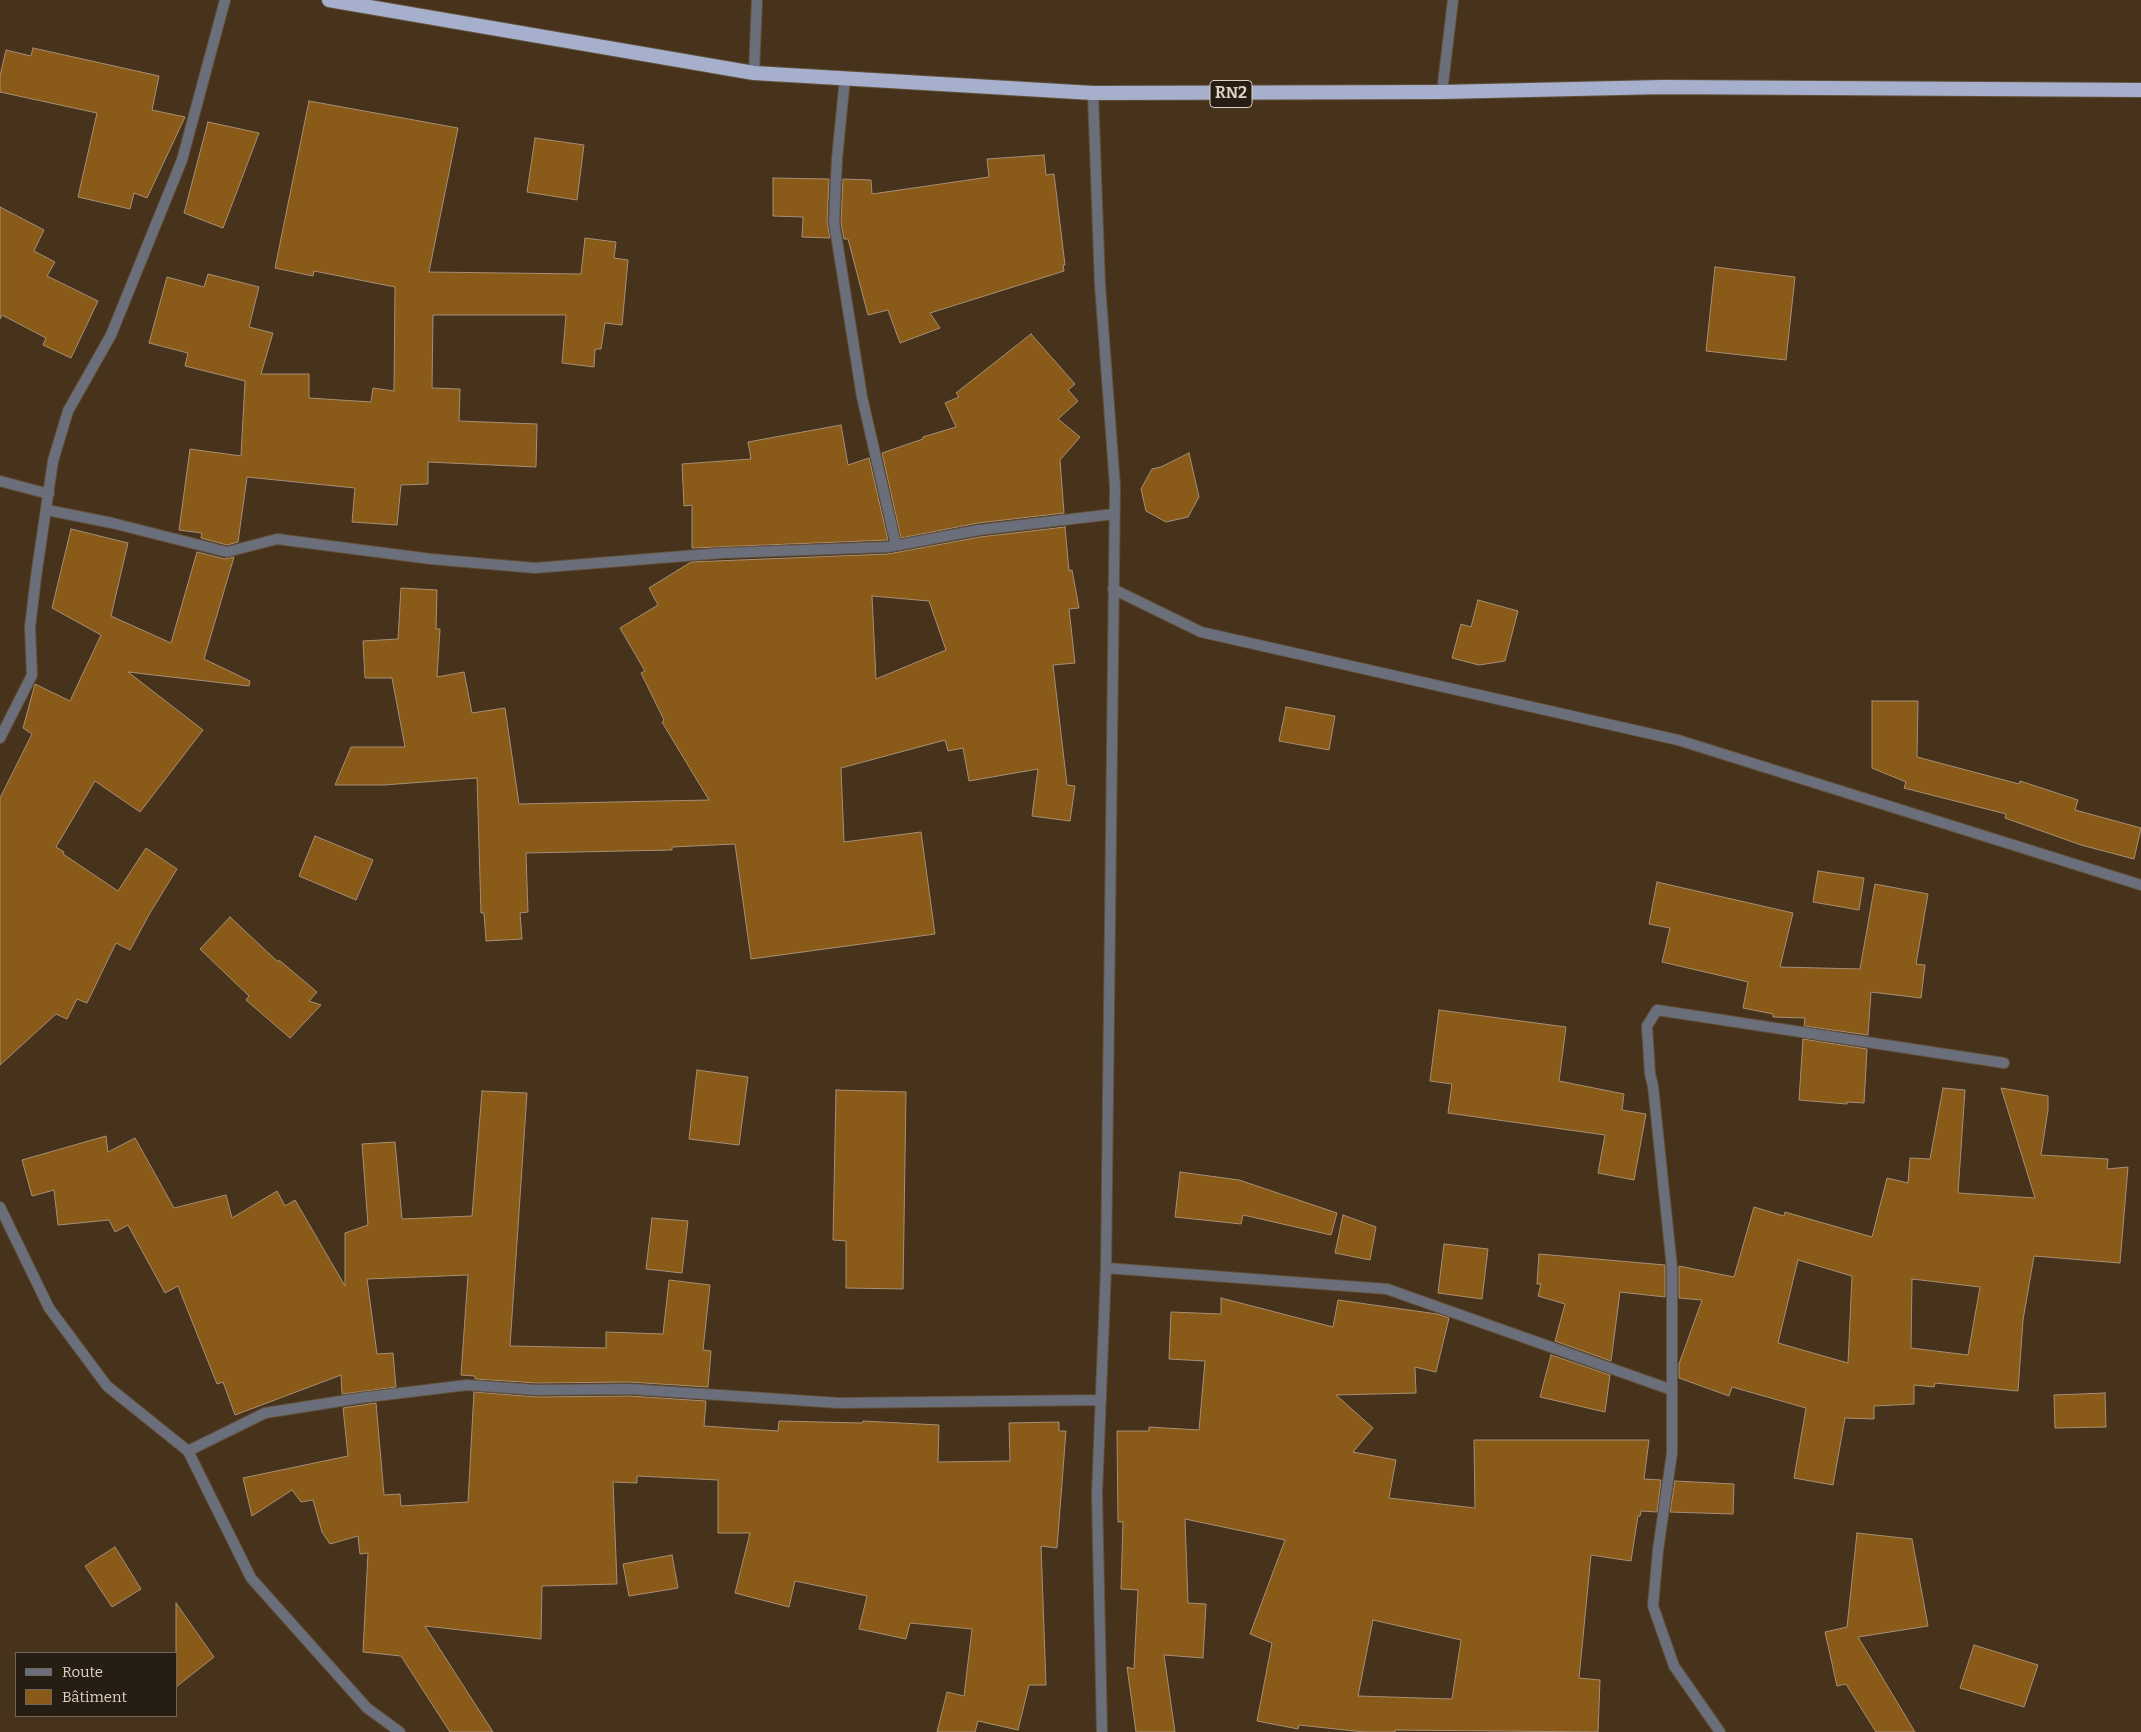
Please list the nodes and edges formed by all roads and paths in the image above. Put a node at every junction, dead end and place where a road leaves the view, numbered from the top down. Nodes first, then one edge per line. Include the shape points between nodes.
1 (225, 0) edge
2 (328, 0) edge
3 (757, 0) edge
4 (1453, 0) edge
5 (754, 73) junction
6 (845, 78) junction
7 (2141, 90) edge
8 (1442, 92) junction
9 (1093, 93) junction
10 (0, 481) edge
11 (49, 494) junction
12 (47, 510) junction
13 (1114, 514) junction
14 (896, 545) junction
15 (1113, 589) junction
16 (0, 738) edge
17 (2141, 885) edge
18 (2004, 1063) dead end
19 (0, 1208) edge
20 (1106, 1268) junction
21 (1672, 1390) junction
22 (1101, 1400) junction
23 (188, 1451) junction
24 (400, 1732) edge
25 (1102, 1732) edge
26 (1720, 1732) edge

1 - 11 street via 182,160 111,334 68,411 53,461
2 - 5 highway, RN2
3 - 5 street
4 - 8 street
5 - 6 highway, RN2
6 - 9 highway, RN2
6 - 14 street via 834,222 862,397
7 - 8 highway, RN2 via 1663,88
8 - 9 highway, RN2
9 - 13 street via 1100,285 1115,486
10 - 11 street
11 - 12 street
12 - 14 street via 227,552 277,539 431,559 534,568 722,552
12 - 16 street via 30,627 32,675
13 - 14 street via 979,530
13 - 15 street
15 - 17 street via 1201,632 1678,740
15 - 20 street
18 - 21 street via 1657,1010 1647,1026 1672,1268
19 - 23 street via 49,1308 107,1386
20 - 21 street via 1387,1289
20 - 22 street
21 - 26 street via 1672,1453 1653,1606 1674,1666
22 - 23 street via 840,1403 629,1389 537,1390 467,1385 265,1414
22 - 25 street via 1097,1494
23 - 24 street via 251,1578 367,1708

